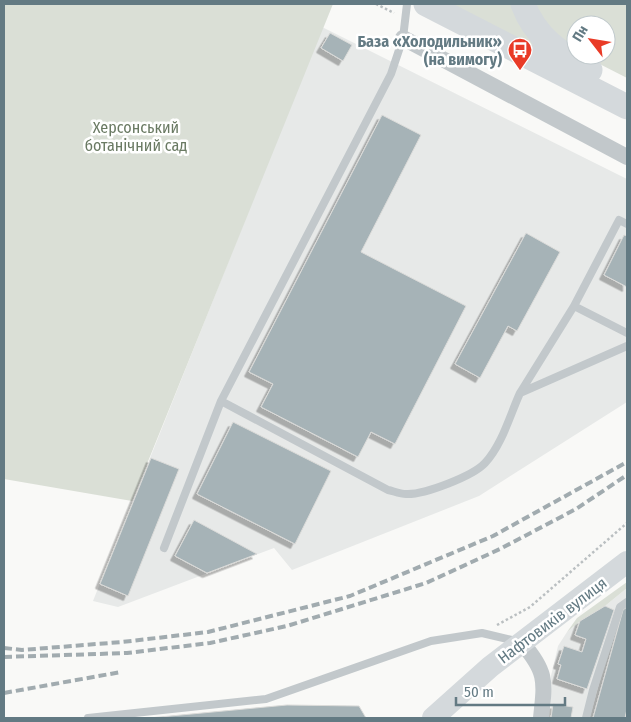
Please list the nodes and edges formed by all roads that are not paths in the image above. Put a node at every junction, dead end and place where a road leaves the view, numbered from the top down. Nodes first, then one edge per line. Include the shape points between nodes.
1 (407, 4) edge
2 (426, 4) edge
3 (523, 4) edge
4 (403, 38) junction
5 (627, 89) edge
6 (627, 107) edge
7 (627, 156) edge
8 (627, 224) edge
9 (574, 306) junction
10 (627, 333) edge
11 (627, 346) edge
12 (520, 394) junction
13 (221, 401) junction
14 (164, 548) dead end
15 (627, 562) edge
16 (627, 602) edge
17 (522, 643) junction
18 (88, 718) edge
19 (433, 718) edge
20 (541, 718) edge
21 (586, 718) edge

1 - 4 lane
2 - 6 main road
3 - 5 main road via 535,28 548,43
4 - 7 street
4 - 13 lane via 391,74
8 - 9 lane via 619,220
9 - 10 lane
9 - 12 lane
11 - 12 lane
12 - 13 lane via 485,464 469,474 424,491 406,494 388,490
13 - 14 lane
15 - 17 street, Нафтовиків вулиця
16 - 21 lane via 620,607
17 - 18 lane via 482,633 431,640 266,699
17 - 19 street, Нафтовиків вулиця
17 - 20 street via 541,670 544,683

